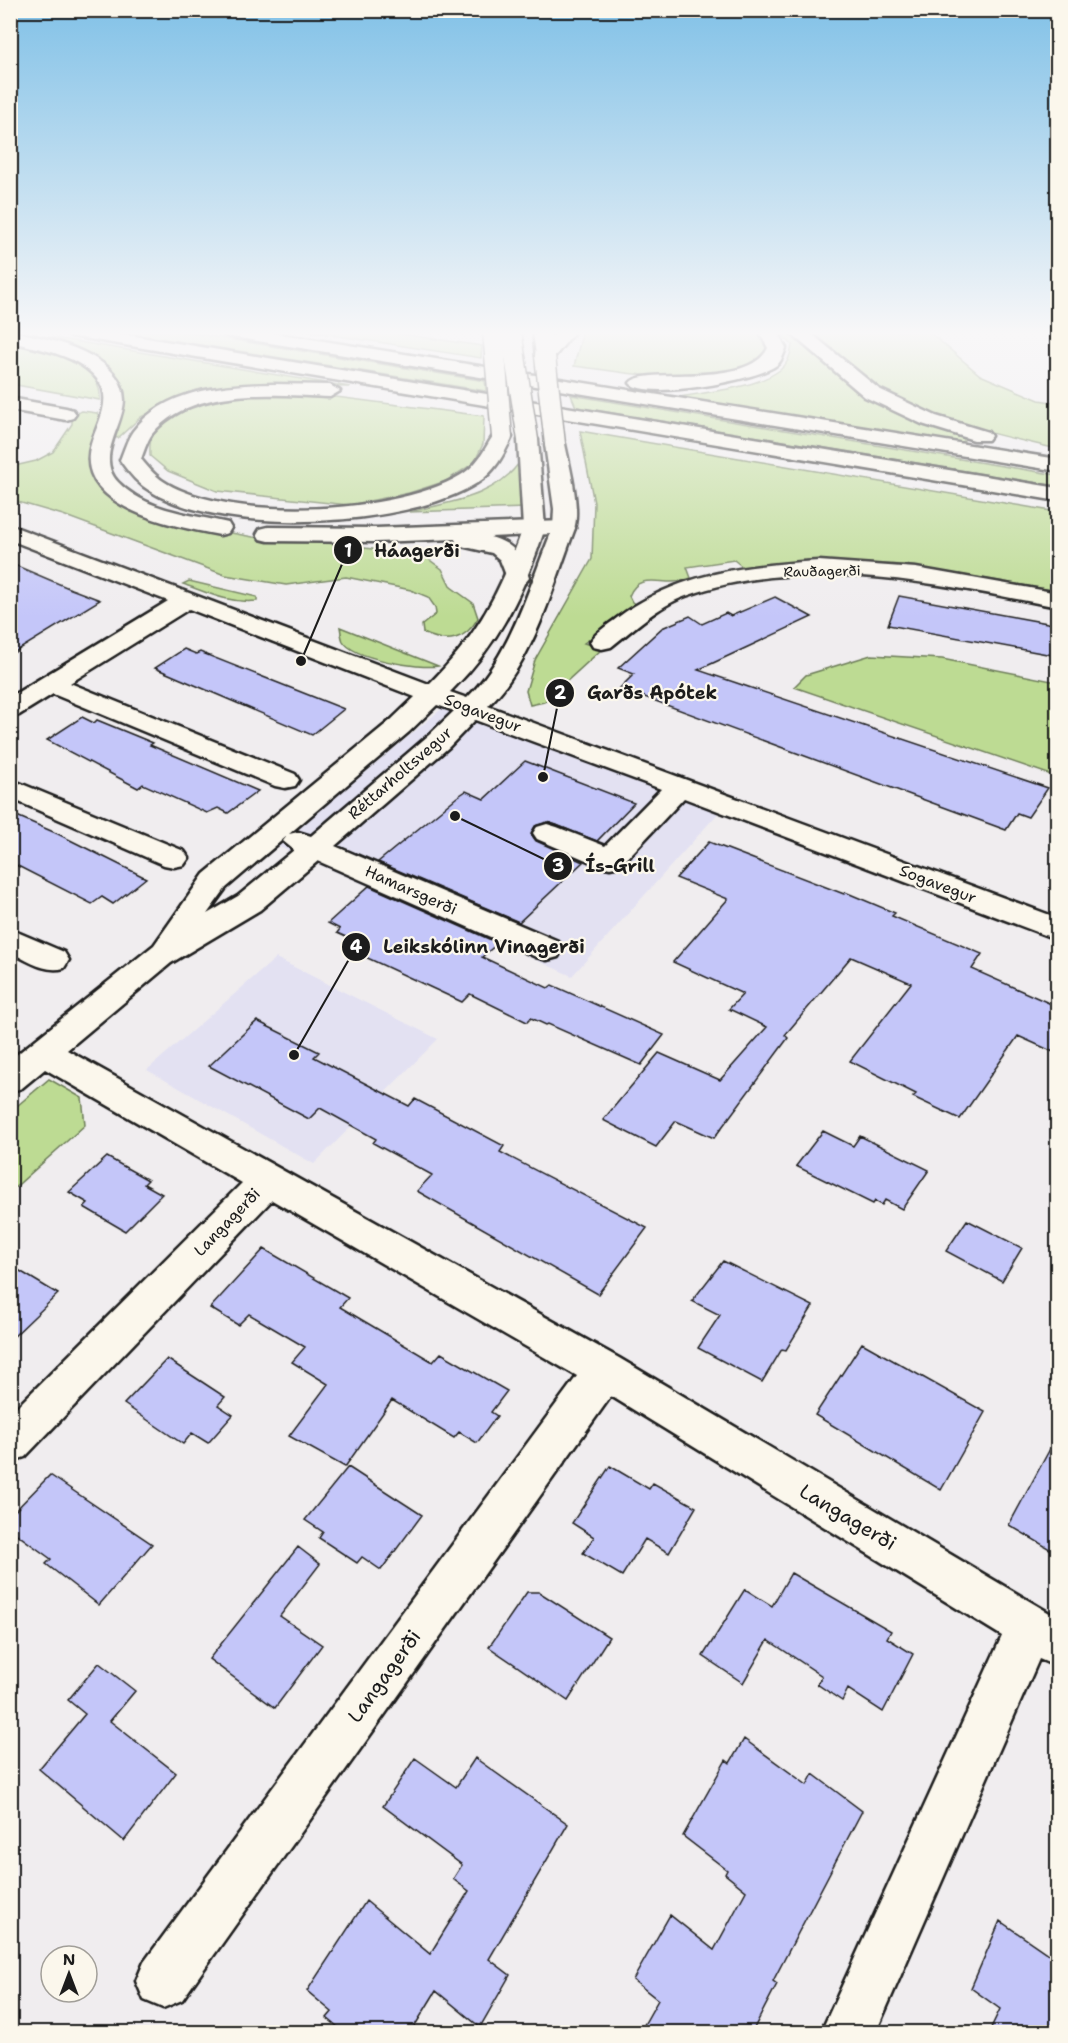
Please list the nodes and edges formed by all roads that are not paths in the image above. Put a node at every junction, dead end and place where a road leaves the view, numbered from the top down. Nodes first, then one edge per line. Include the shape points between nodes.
1 (107, 426) edge
2 (146, 426) edge
3 (501, 426) edge
4 (526, 426) edge
5 (553, 426) edge
6 (647, 426) edge
7 (819, 426) edge
8 (951, 426) edge
9 (1058, 456) edge
10 (1058, 465) edge
11 (1058, 495) edge
12 (282, 515) junction
13 (564, 518) junction
14 (534, 519) junction
15 (15, 534) edge
16 (376, 535) junction
17 (517, 578) junction
18 (187, 600) junction
19 (1058, 600) edge
20 (602, 642) dead end
21 (51, 684) junction
22 (435, 694) junction
23 (10, 709) edge
24 (471, 709) junction
25 (285, 780) dead end
26 (679, 786) junction
27 (10, 787) edge
28 (275, 830) junction
29 (547, 834) dead end
30 (315, 848) junction
31 (174, 858) dead end
32 (1058, 930) edge
33 (10, 939) edge
34 (547, 950) dead end
35 (160, 955) junction
36 (53, 960) dead end
37 (42, 1052) junction
38 (10, 1079) edge
39 (267, 1181) junction
40 (605, 1371) junction
41 (10, 1443) edge
42 (1044, 1635) edge
43 (163, 1981) dead end
44 (848, 2032) edge

1 - 16 main road via 98,454 102,472 128,500 153,513 262,534
2 - 12 main road via 130,459 145,478 163,490 191,501
3 - 12 main road, bridge via 500,449 491,461 476,475 446,490 372,508
4 - 14 main road, bridge
5 - 13 main road, bridge
6 - 11 main road
7 - 10 main road
8 - 9 main road
12 - 14 main road via 319,519
13 - 14 main road
13 - 24 main road, Réttarholtsvegur via 513,657 497,683
14 - 16 main road
14 - 17 main road, Réttarholtsvegur
15 - 18 main road, Sogavegur
16 - 17 main road via 438,537 492,545 508,552 515,561
17 - 22 main road, Réttarholtsvegur via 466,662
18 - 21 main road
18 - 22 main road, Sogavegur
19 - 20 main road, Rauðagerði via 945,579 808,569 717,580 677,592 647,608
21 - 23 main road
21 - 25 main road
22 - 24 main road, Sogavegur
22 - 28 main road, Réttarholtsvegur
24 - 26 main road, Sogavegur
24 - 30 main road, Réttarholtsvegur
26 - 29 main road via 609,859
26 - 32 main road, Sogavegur
27 - 31 main road
28 - 30 main road, Hamarsgerði
28 - 35 main road, Réttarholtsvegur via 215,881
30 - 34 main road, Hamarsgerði
30 - 35 main road, Réttarholtsvegur via 249,903
33 - 36 main road
35 - 37 main road, Réttarholtsvegur
37 - 38 main road, Réttarholtsvegur
37 - 39 main road, Langagerði
39 - 40 main road, Langagerði
39 - 41 main road, Langagerði
40 - 42 main road, Langagerði
40 - 43 main road, Langagerði
42 - 44 main road, Langagerði

